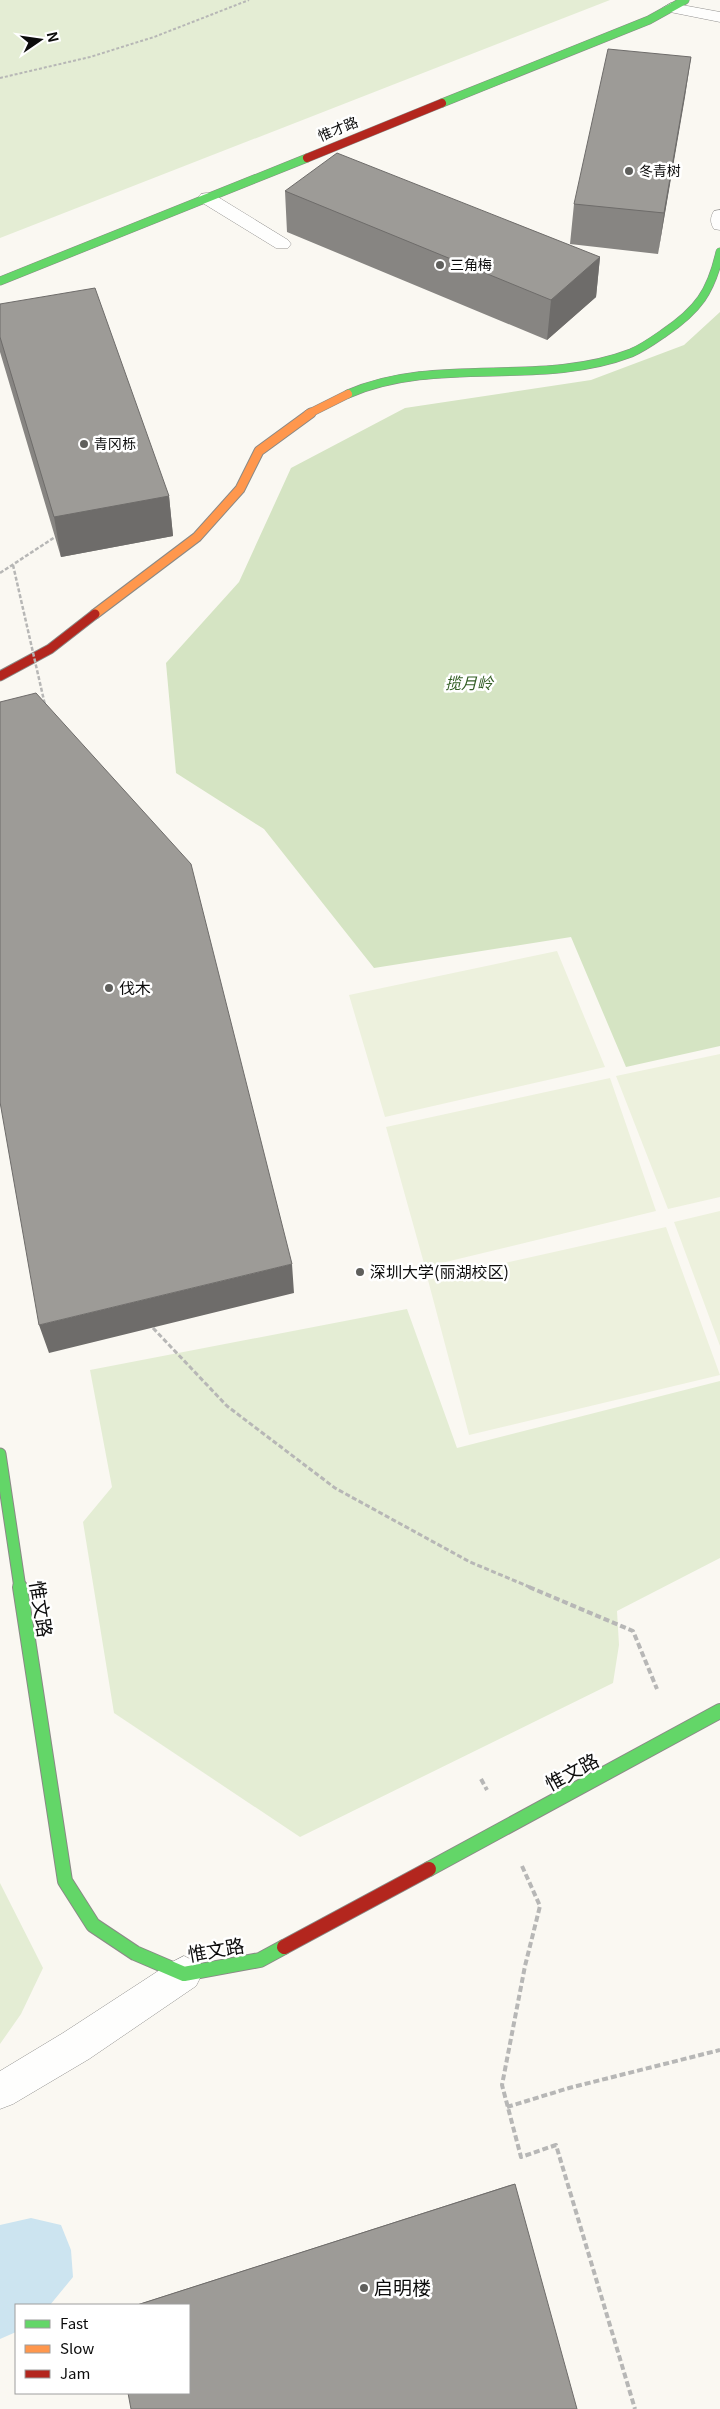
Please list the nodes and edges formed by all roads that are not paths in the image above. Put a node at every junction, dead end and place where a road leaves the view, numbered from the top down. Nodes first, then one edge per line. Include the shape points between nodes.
1 (678, 4) edge
2 (720, 17) edge
3 (208, 198) junction
4 (720, 215) edge
5 (720, 225) edge
6 (282, 244) dead end
7 (720, 252) edge
8 (0, 281) edge
9 (0, 676) edge
10 (0, 1454) edge
11 (720, 1711) edge
12 (184, 1974) junction
13 (0, 2091) edge

1 - 2 street
1 - 3 street, 惟才路 via 649,20
3 - 6 street
3 - 8 street, 惟才路
4 - 5 street
7 - 9 street via 706,297 679,323 630,354 572,366 503,373 399,377 359,388 309,414 259,451 240,489 197,537 50,649
10 - 12 street, 惟文路 via 65,1880 93,1925 135,1953
11 - 12 street, 惟文路 via 260,1960
12 - 13 street via 76,2046

